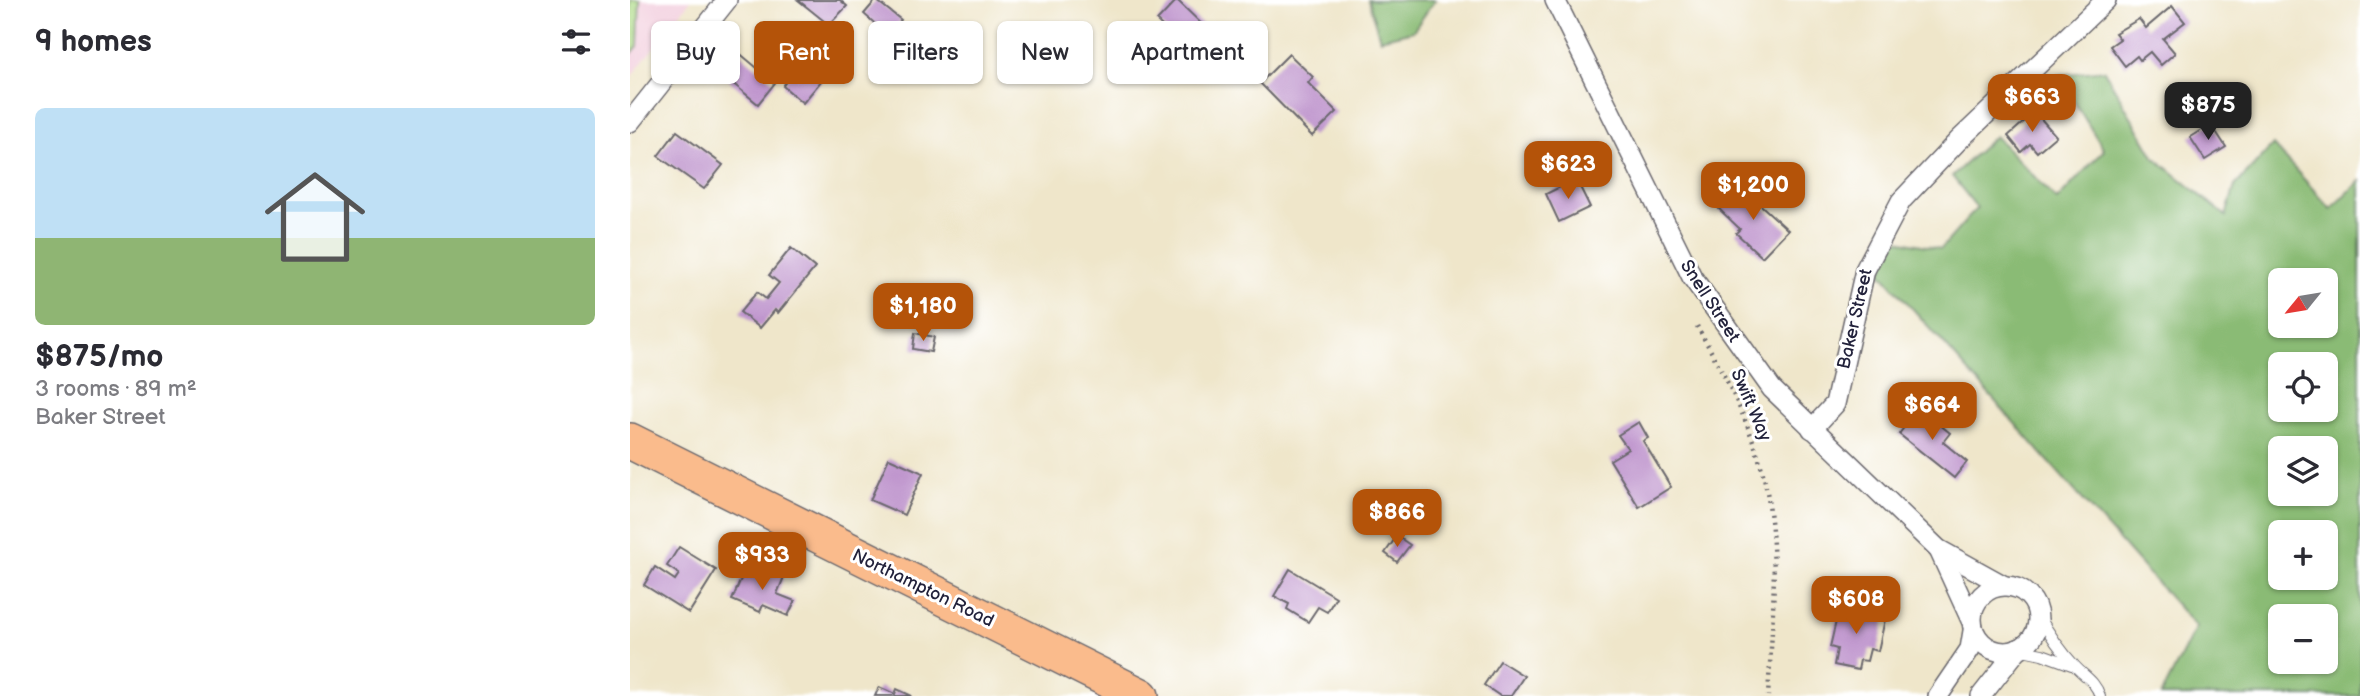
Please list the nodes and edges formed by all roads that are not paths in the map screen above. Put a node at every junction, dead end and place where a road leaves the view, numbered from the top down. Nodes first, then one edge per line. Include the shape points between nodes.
1 (727, 0) edge
2 (1555, 0) edge
3 (2106, 0) edge
4 (630, 122) edge
5 (1812, 429) junction
6 (630, 441) edge
7 (1938, 549) junction
8 (2003, 585) junction
9 (2038, 614) junction
10 (1972, 625) junction
11 (2018, 649) junction
12 (2076, 667) junction
13 (1141, 696) edge
14 (1938, 696) edge
15 (1981, 696) edge
16 (2100, 696) edge

1 - 4 street
2 - 5 street, Snell Street via 1699,288 1772,389
3 - 5 street, Baker Street via 1901,201 1865,270 1835,404
5 - 7 street, Snell Street
6 - 13 highway, Northampton Road
7 - 8 street, Snell Street
7 - 10 street, Snell Street
8 - 9 street via 2028,595
8 - 10 street via 1977,600
9 - 11 street via 2034,635
9 - 12 lane
10 - 11 street via 1987,647 1997,652
10 - 14 street via 1970,649
11 - 12 lane
11 - 15 street
12 - 16 lane via 2094,682

